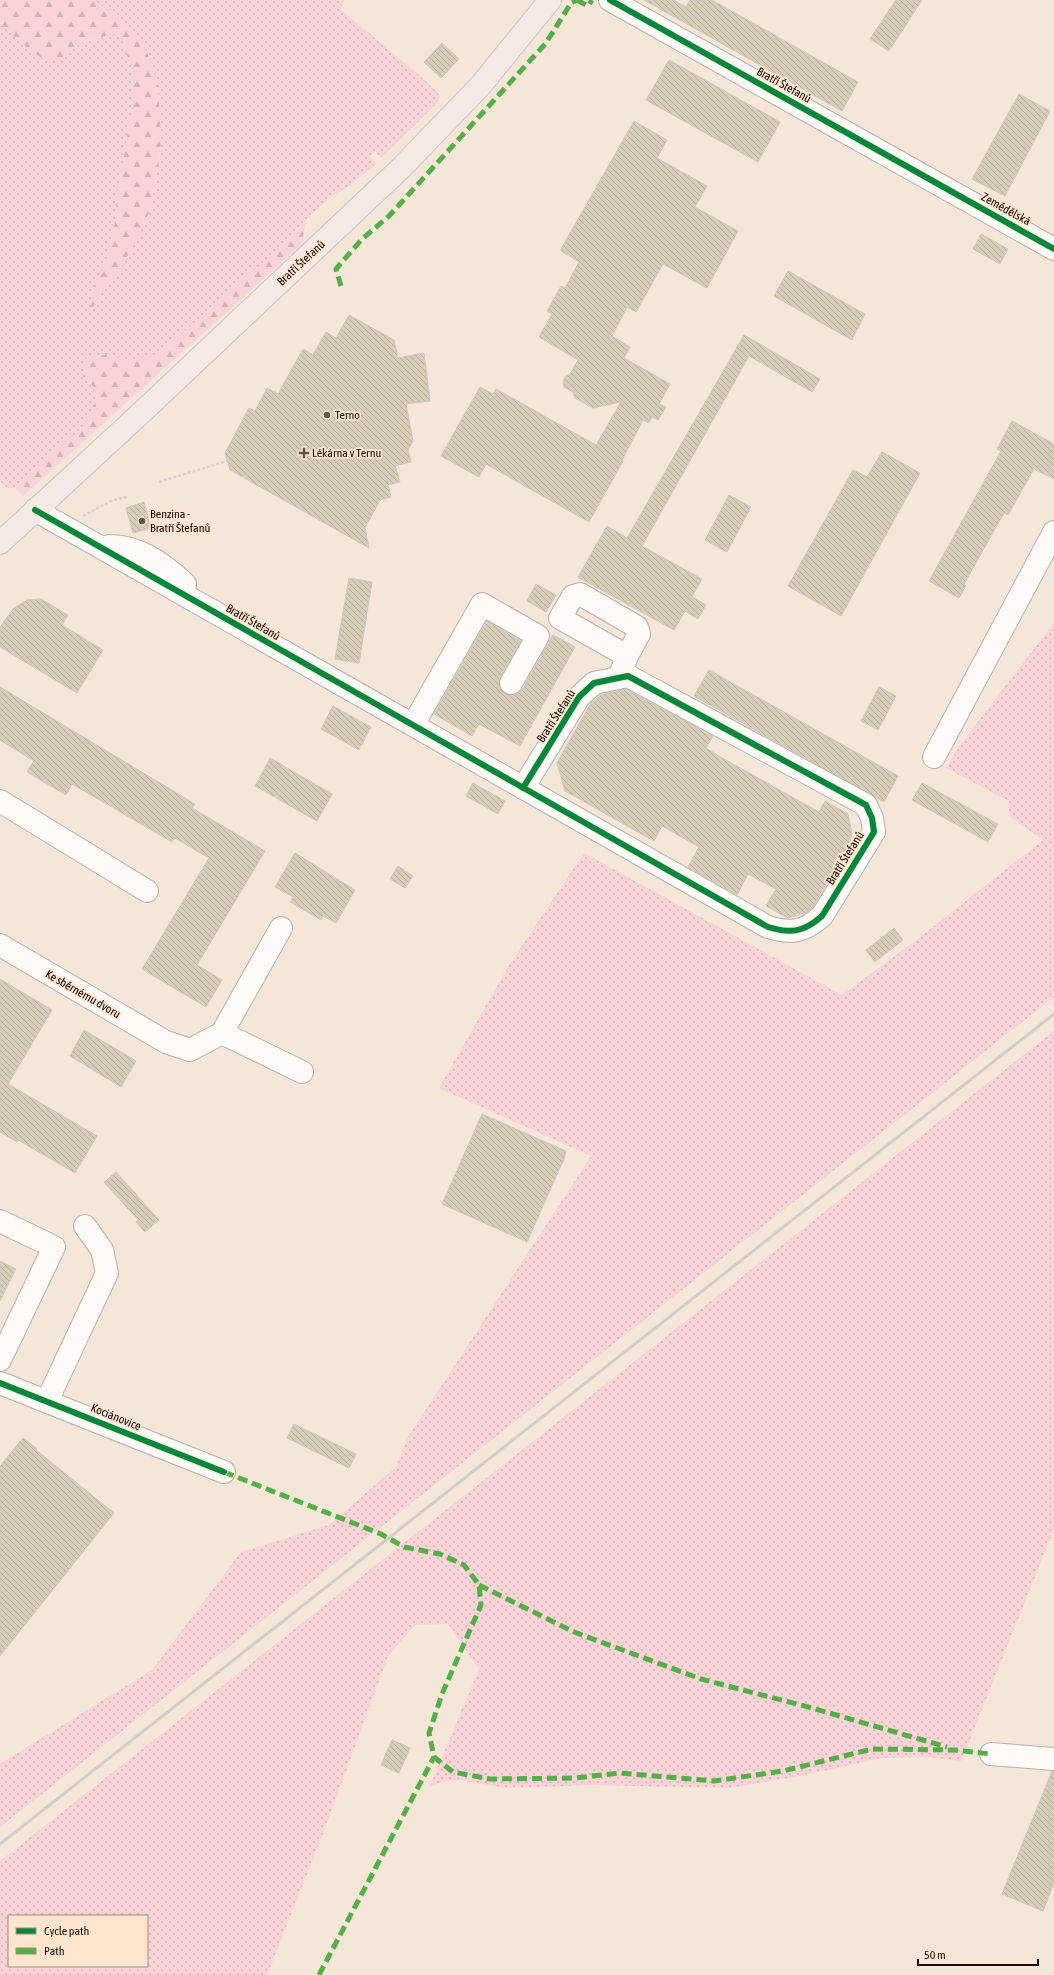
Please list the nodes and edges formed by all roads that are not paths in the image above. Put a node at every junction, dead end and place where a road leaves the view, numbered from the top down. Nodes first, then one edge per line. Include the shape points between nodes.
1 (550, 0) edge
2 (610, 0) edge
3 (947, 189) joint
4 (1054, 249) edge
5 (35, 510) junction
6 (1049, 541) edge
7 (0, 543) edge
8 (627, 656) dead end
9 (619, 678) junction
10 (511, 683) dead end
11 (413, 725) junction
12 (934, 757) dead end
13 (523, 788) junction
14 (0, 801) edge
15 (147, 892) dead end
16 (281, 928) dead end
17 (0, 945) edge
18 (222, 1033) junction
19 (302, 1072) dead end
20 (0, 1221) edge
21 (84, 1226) dead end
22 (0, 1360) edge
23 (0, 1383) edge
24 (47, 1401) junction
25 (224, 1472) dead end
26 (991, 1754) dead end
27 (1054, 1759) edge

1 - 5 main road, Bratří Štefanů via 481,85 401,168
2 - 3 street, Bratří Štefanů
3 - 4 street, Zemědělská
5 - 7 main road, Bratří Štefanů
5 - 11 street, Bratří Štefanů
6 - 12 street
8 - 9 street
9 - 13 street, Bratří Štefanů via 594,682 579,697
9 - 13 street, Bratří Štefanů via 628,676 866,805 872,818 874,832 822,916 800,930 784,932 768,927
10 - 11 street via 538,636 482,604
11 - 13 street, Bratří Štefanů
14 - 15 street
16 - 18 street
17 - 18 street, Ke sběrnému dvoru via 166,1042 190,1050
18 - 19 street
20 - 22 street via 54,1247
21 - 24 street via 102,1250 107,1273
23 - 24 street, Kociánovice
24 - 25 street, Kociánovice
26 - 27 street

